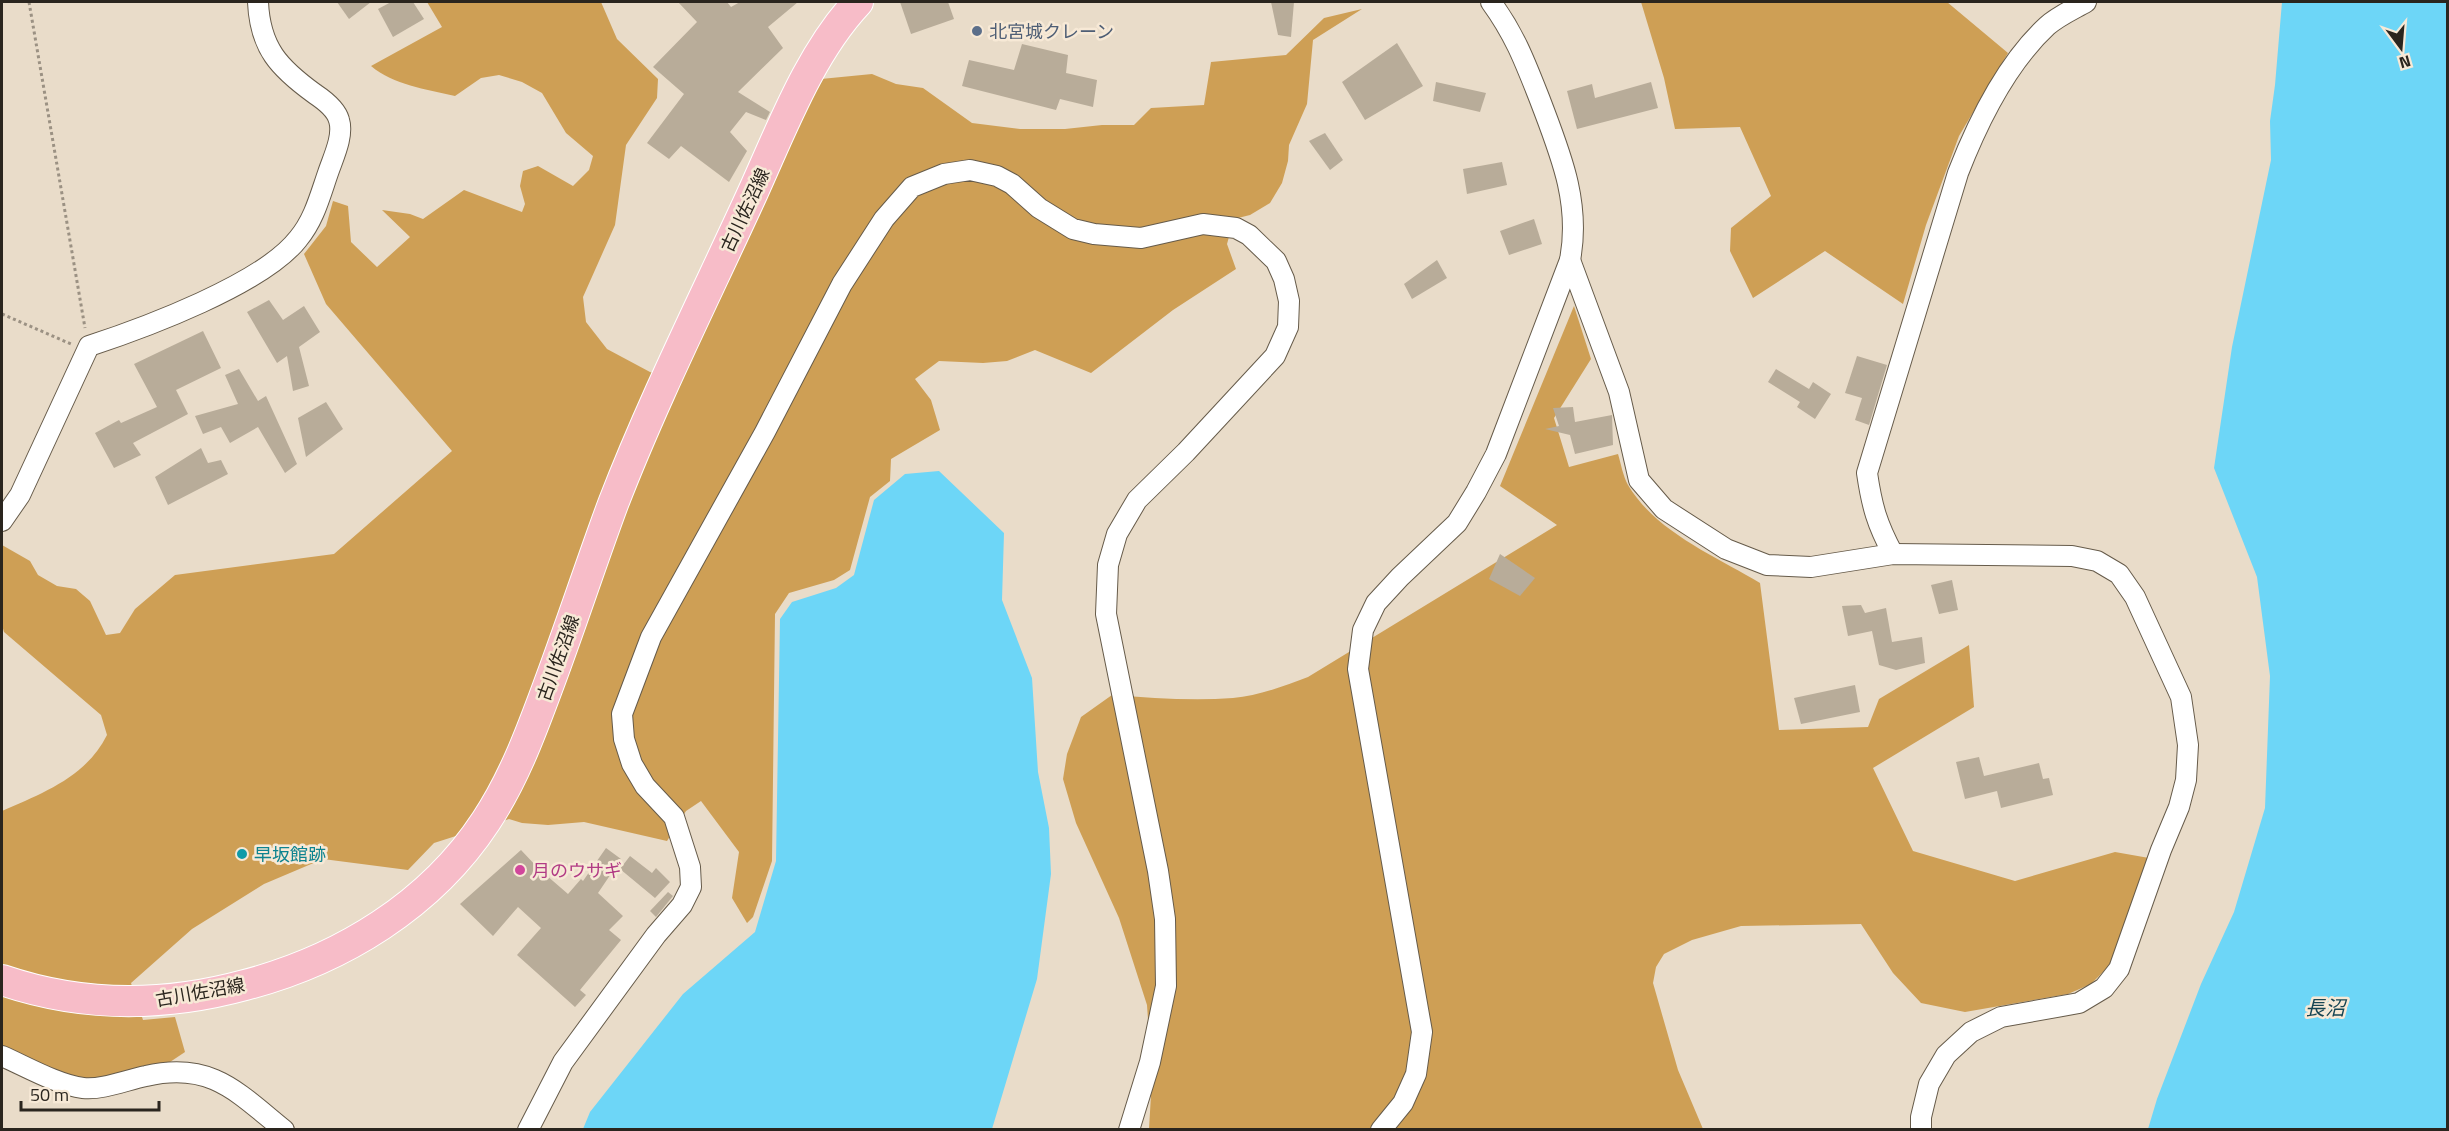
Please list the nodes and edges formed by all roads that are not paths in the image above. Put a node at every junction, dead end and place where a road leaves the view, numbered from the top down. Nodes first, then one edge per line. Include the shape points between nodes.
1 (258, 2) edge
2 (858, 2) edge
3 (1491, 2) edge
4 (2086, 2) edge
5 (1570, 260) junction
6 (2, 521) edge
7 (1893, 554) junction
8 (2, 980) edge
9 (2, 1056) edge
10 (285, 1130) edge
11 (528, 1130) edge
12 (1129, 1130) edge
13 (1381, 1130) edge
14 (1921, 1130) edge

1 - 6 street via 259,19 270,51 289,75 334,110 340,121 336,152 308,225 286,252 246,279 139,329 89,346 20,495
2 - 8 main road, 古川佐沼線 via 834,30 812,68 766,163 614,502 524,748 486,821 459,856 428,889 354,942 304,966 254,983 183,999 111,1001 28,989
3 - 5 street via 1515,38 1564,162 1574,212
4 - 7 street via 2047,26 2021,56 1974,131 1958,173 1867,473 1871,505
5 - 7 street via 1618,392 1639,480 1664,509 1726,549 1767,565 1810,567
5 - 13 street via 1496,454 1476,492 1457,522 1376,603 1363,630 1358,669 1422,1032 1416,1074 1403,1103
7 - 14 street via 2072,556 2097,561 2119,574 2136,597 2181,697 2188,745 2180,807 2119,969 2103,988 2079,1004 2001,1017 1971,1032 1947,1055 1929,1084
9 - 10 street via 83,1088 170,1070 194,1072 212,1077 237,1092
11 - 12 street via 563,1062 682,905 691,887 690,867 674,817 645,786 624,739 622,714 651,637 842,284 884,219 912,187 944,174 970,170 1012,184 1039,208 1073,229 1094,234 1141,238 1203,224 1236,228 1276,261 1289,301 1288,327 1275,356 1137,500 1117,534 1108,565 1107,614 1165,919 1166,986 1150,1062

